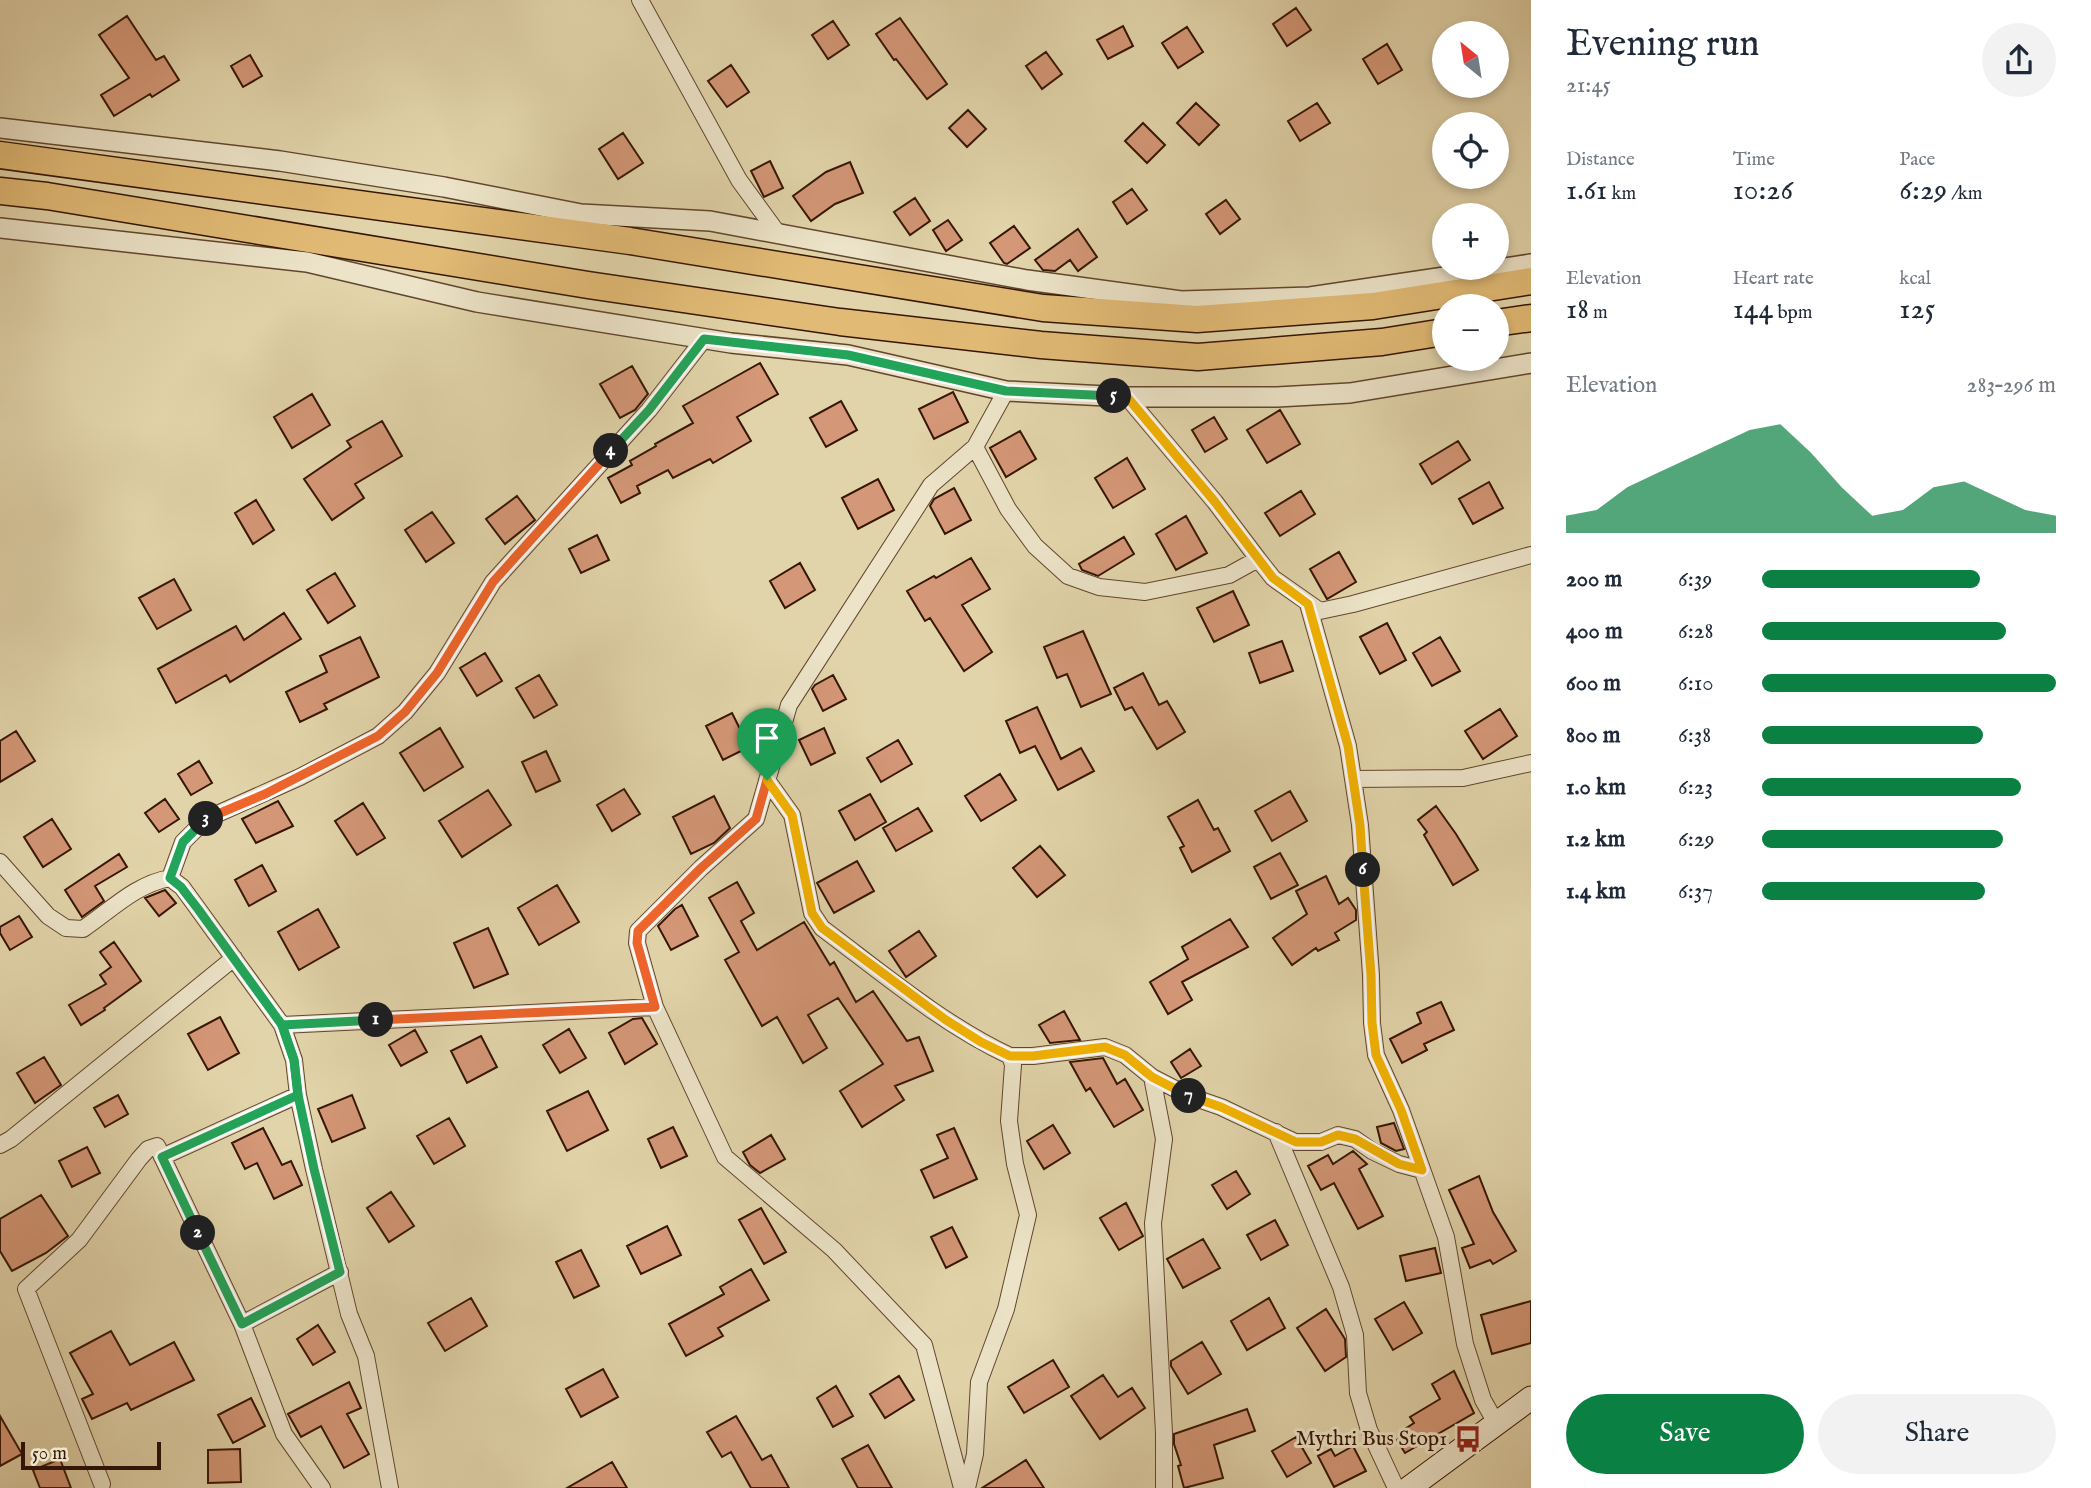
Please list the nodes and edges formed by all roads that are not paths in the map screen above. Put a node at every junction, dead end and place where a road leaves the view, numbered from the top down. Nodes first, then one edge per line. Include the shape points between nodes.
1 (640, 0) edge
2 (0, 128) edge
3 (0, 155) edge
4 (0, 191) edge
5 (0, 228) edge
6 (779, 235) junction
7 (1531, 264) edge
8 (1531, 281) edge
9 (1531, 318) edge
10 (1509, 321) edge
11 (1432, 334) edge
12 (704, 339) junction
13 (1531, 363) edge
14 (1006, 391) junction
15 (1127, 397) junction
16 (975, 447) junction
17 (1531, 555) edge
18 (1258, 559) junction
19 (1308, 604) junction
20 (1531, 763) edge
21 (1353, 779) junction
22 (767, 780) junction
23 (0, 862) edge
24 (170, 878) junction
25 (234, 958) junction
26 (655, 1007) junction
27 (282, 1025) junction
28 (1010, 1056) junction
29 (1152, 1077) junction
30 (298, 1095) junction
31 (1276, 1132) junction
32 (0, 1145) edge
33 (162, 1157) junction
34 (1422, 1170) junction
35 (340, 1272) junction
36 (242, 1324) junction
37 (1531, 1398) edge
38 (1496, 1423) junction
39 (102, 1484) dead end
40 (321, 1488) edge
41 (390, 1488) edge
42 (965, 1488) edge
43 (1164, 1488) edge
44 (1396, 1488) edge
45 (1409, 1488) edge

1 - 6 street via 739,180
2 - 6 street via 280,161 581,214 710,221
3 - 8 highway via 630,241 1044,308 1197,319 1373,306
4 - 11 highway via 641,293 1041,345 1198,357
5 - 12 street via 307,262 477,302
6 - 7 street via 1027,280 1181,301 1310,297
9 - 10 highway
12 - 14 street via 848,355
12 - 24 street via 649,410 493,582 437,673 405,712 378,736 206,820 183,842
13 - 15 street via 1350,393
14 - 15 street
14 - 16 street
15 - 18 street
16 - 18 street via 1008,509 1035,546 1068,576 1099,587 1145,592 1229,575
16 - 22 street via 931,485 789,705
17 - 19 street via 1353,604 1320,611
18 - 19 street via 1273,578
19 - 21 street
20 - 21 street via 1462,778
21 - 34 street via 1376,1055
22 - 26 street via 756,819 638,931 637,943
22 - 28 street via 792,815 812,913 822,928 946,1020
23 - 24 street via 48,916 66,928 83,929 138,889
24 - 25 street
25 - 27 street
25 - 32 street
26 - 27 street
26 - 42 street via 724,1157 834,1250 924,1345
27 - 30 street via 294,1060
28 - 29 street via 1105,1047 1125,1055
28 - 42 street via 1009,1121 1028,1215 1006,1308 979,1382 975,1454
29 - 31 street
29 - 43 street via 1164,1139 1153,1223
30 - 33 street
30 - 35 street
31 - 34 street via 1296,1142 1321,1142 1338,1135 1355,1139 1399,1164
31 - 44 street via 1341,1287 1355,1335 1358,1393 1369,1430
33 - 36 street
33 - 39 street via 156,1146 148,1149 79,1240 26,1289
34 - 38 street via 1446,1237 1465,1344 1483,1400
35 - 36 street
35 - 41 street via 349,1314 366,1356
36 - 40 street via 284,1434
37 - 38 main road
38 - 45 main road

